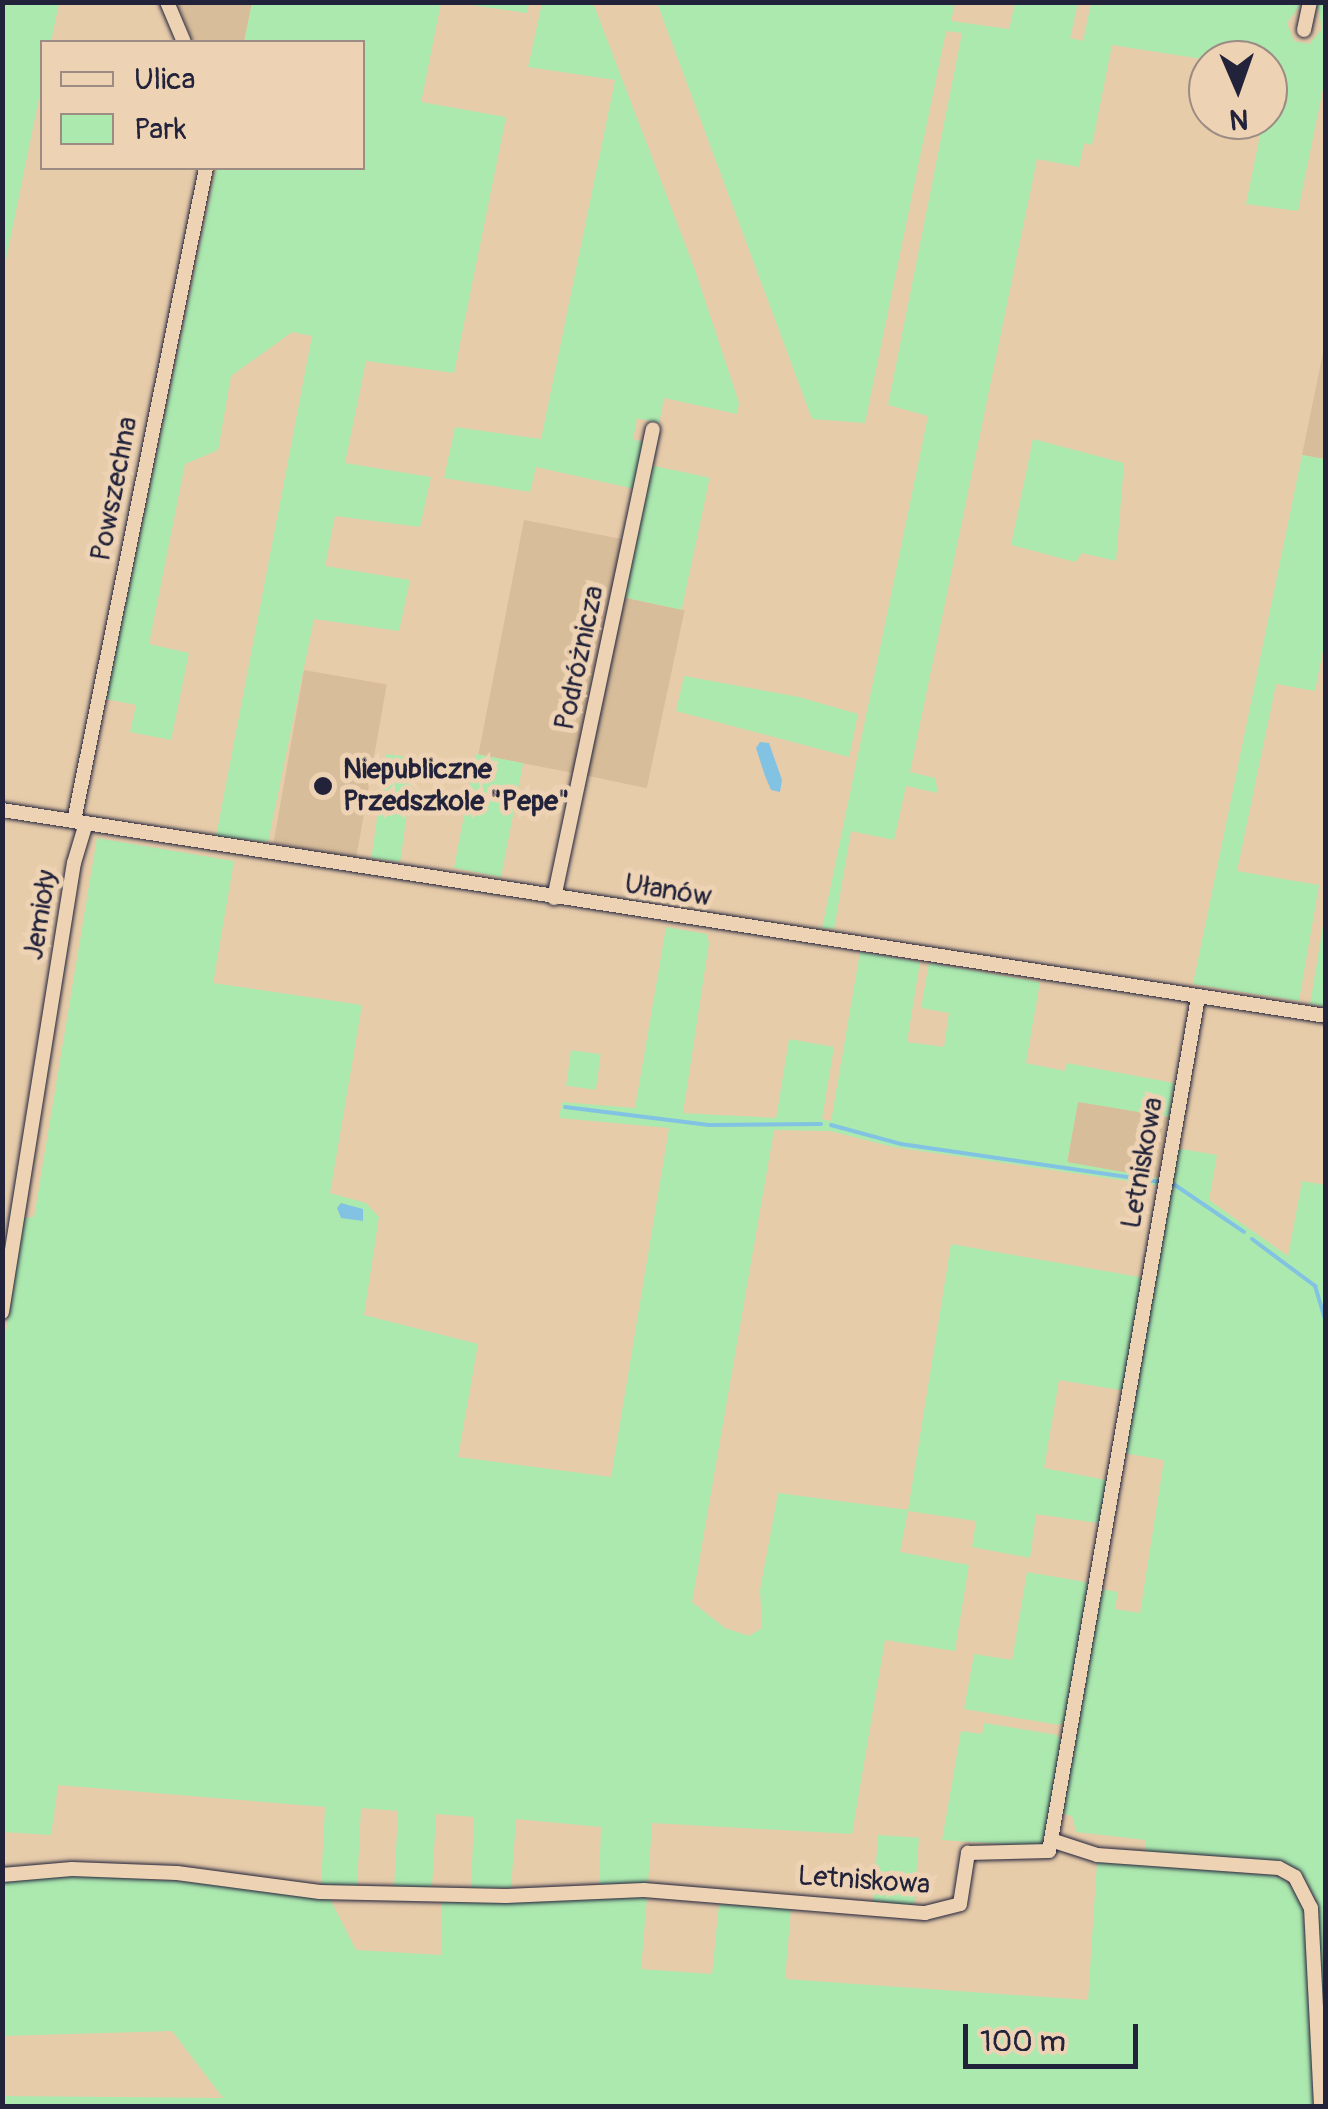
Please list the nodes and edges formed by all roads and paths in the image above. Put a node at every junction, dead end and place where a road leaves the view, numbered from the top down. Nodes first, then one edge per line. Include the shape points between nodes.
1 (167, 2) edge
2 (1310, 2) edge
3 (1304, 30) dead end
4 (183, 40) edge
5 (206, 170) edge
6 (653, 428) dead end
7 (2, 810) edge
8 (80, 822) junction
9 (554, 898) junction
10 (1198, 997) junction
11 (1326, 1016) edge
12 (2, 1312) edge
13 (1054, 1840) junction
14 (2, 1875) edge
15 (1322, 2106) edge

1 - 4 street
2 - 3 street
5 - 8 street, Powszechna
6 - 9 street, Podróżnicza
7 - 8 street, Ułanów
8 - 9 street, Ułanów
8 - 12 street, Jemioły
9 - 10 street, Ułanów
10 - 11 street, Ułanów
10 - 13 street, Letniskowa
13 - 14 street, Letniskowa via 1040,1854 968,1853 960,1904 925,1913 644,1890 506,1896 320,1892 160,1872
13 - 15 street via 1097,1855 1287,1871 1311,1908

